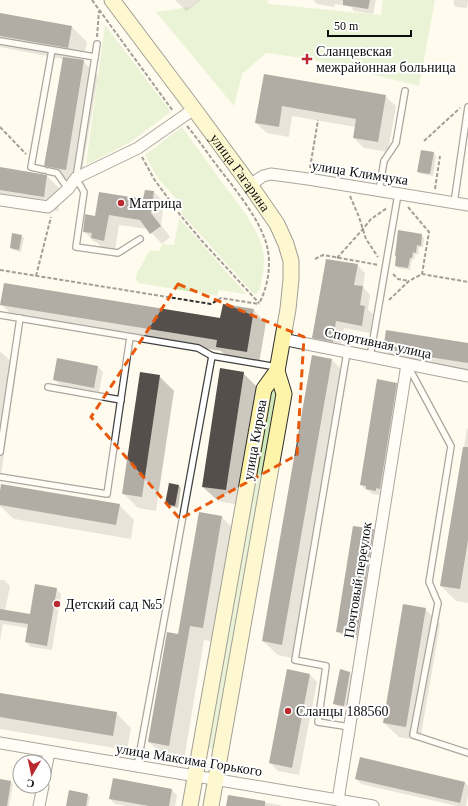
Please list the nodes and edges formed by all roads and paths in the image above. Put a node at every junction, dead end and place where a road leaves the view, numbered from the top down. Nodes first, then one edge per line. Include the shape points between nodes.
1 (92, 0) edge
2 (112, 0) edge
3 (100, 10) junction
4 (0, 41) edge
5 (97, 44) joint
6 (52, 50) junction
7 (95, 57) junction
8 (405, 91) dead end
9 (465, 107) edge
10 (194, 109) junction
11 (179, 119) junction
12 (318, 120) dead end
13 (0, 127) edge
14 (424, 141) dead end
15 (138, 148) junction
16 (440, 156) dead end
17 (32, 160) junction
18 (76, 178) junction
19 (308, 179) junction
20 (250, 185) junction
21 (346, 185) junction
22 (68, 189) junction
23 (379, 191) junction
24 (398, 194) junction
25 (0, 200) edge
26 (433, 200) junction
27 (454, 203) junction
28 (468, 205) edge
29 (48, 207) junction
30 (363, 229) junction
31 (140, 239) dead end
32 (338, 258) junction
33 (315, 259) dead end
34 (386, 266) junction
35 (0, 270) edge
36 (422, 274) junction
37 (36, 276) junction
38 (409, 281) junction
39 (468, 282) edge
40 (260, 304) junction
41 (379, 309) junction
42 (0, 315) edge
43 (20, 318) junction
44 (130, 337) junction
45 (282, 339) junction
46 (347, 352) junction
47 (212, 356) junction
48 (370, 357) junction
49 (407, 364) junction
50 (277, 369) junction
51 (468, 376) edge
52 (48, 387) dead end
53 (121, 400) junction
54 (0, 452) edge
55 (0, 477) edge
56 (350, 728) junction
57 (0, 743) edge
58 (49, 752) joint
59 (468, 753) edge
60 (137, 767) junction
61 (195, 776) junction
62 (216, 780) junction
63 (41, 794) edge
64 (338, 800) junction
65 (39, 806) edge
66 (190, 806) edge
67 (211, 806) edge
68 (373, 806) edge

1 - 3 path
2 - 10 main road, улица Гагарина
3 - 5 path
3 - 11 path
4 - 6 lane
5 - 7 lane
6 - 7 lane
6 - 17 lane
7 - 18 lane
8 - 23 lane via 396,143 384,161
9 - 14 path
9 - 27 lane
10 - 11 street
10 - 20 main road, улица Гагарина
11 - 15 street
11 - 40 path via 188,126 261,229 270,262 265,292
12 - 19 path
13 - 17 path
15 - 18 street
15 - 40 path via 154,179 181,216
16 - 26 path
17 - 22 lane via 31,167 57,173
18 - 22 street
18 - 31 lane via 84,192 76,247 118,253
19 - 20 street, улица Климчука via 271,174
19 - 21 street, улица Климчука
20 - 45 main road, улица Гагарина via 277,224 291,261 292,279
21 - 23 street, улица Климчука
21 - 30 path
22 - 29 street
23 - 24 street, улица Климчука
24 - 26 street, улица Климчука
24 - 30 path via 387,208 371,219
24 - 34 lane
24 - 36 path via 429,232
25 - 29 street
26 - 27 street, улица Климчука
27 - 28 street, улица Климчука
29 - 37 path via 52,212
30 - 32 path
30 - 34 path via 366,239
32 - 33 path via 323,255
32 - 34 path
34 - 38 path via 398,280
34 - 41 lane
35 - 37 path
36 - 38 path
36 - 39 path
37 - 40 path via 211,304 221,298
38 - 41 path
41 - 48 lane
42 - 43 lane
43 - 44 lane
43 - 54 lane
44 - 47 lane via 198,348
44 - 53 lane
45 - 46 street, Спортивная улица
45 - 50 main road, улица Гагарина
46 - 48 street, Спортивная улица
46 - 56 lane via 295,660 326,666 318,722
47 - 50 lane
47 - 60 lane
48 - 49 street, Спортивная улица
49 - 51 street, Спортивная улица
49 - 56 street, Почтовый переулок
49 - 59 lane via 451,446 429,582 438,603 413,735
50 - 61 main road, улица Кирова via 264,389
50 - 62 main road, улица Кирова via 284,394
52 - 53 lane
53 - 55 lane via 107,494
56 - 64 street, Почтовый переулок
57 - 58 street, улица Максима Горького
58 - 60 street, улица Максима Горького
60 - 61 street, улица Максима Горького
61 - 62 street, улица Максима Горького
61 - 66 main road, улица Кирова
62 - 64 street, улица Максима Горького
62 - 67 main road, улица Кирова
63 - 65 street
64 - 68 street, улица Максима Горького

